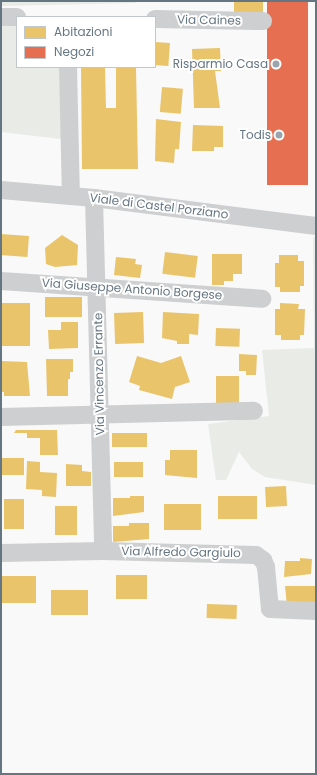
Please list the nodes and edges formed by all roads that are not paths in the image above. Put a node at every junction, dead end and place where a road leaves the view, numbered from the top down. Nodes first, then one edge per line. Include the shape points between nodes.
1 (1, 17) edge
2 (16, 17) edge
3 (156, 19) edge
4 (263, 21) dead end
5 (68, 68) edge
6 (1, 190) edge
7 (71, 196) junction
8 (94, 198) junction
9 (316, 226) edge
10 (1, 281) edge
11 (97, 286) junction
12 (262, 299) dead end
13 (254, 411) dead end
14 (99, 414) junction
15 (1, 417) edge
16 (103, 551) junction
17 (1, 553) edge
18 (316, 611) edge

1 - 2 street
3 - 4 street, Via Caines
5 - 7 street
6 - 7 street, Viale di Castel Porziano
7 - 8 street, Viale di Castel Porziano
8 - 9 street, Viale di Castel Porziano
8 - 11 street, Via Vincenzo Errante
10 - 11 street, Via Giuseppe Antonio Borgese
11 - 12 street, Via Giuseppe Antonio Borgese
11 - 14 street, Via Vincenzo Errante
13 - 14 street
14 - 15 street
14 - 16 street, Via Vincenzo Errante
16 - 17 street, Via Alfredo Gargiulo
16 - 18 street, Via Alfredo Gargiulo via 256,555 263,560 266,567 270,609

